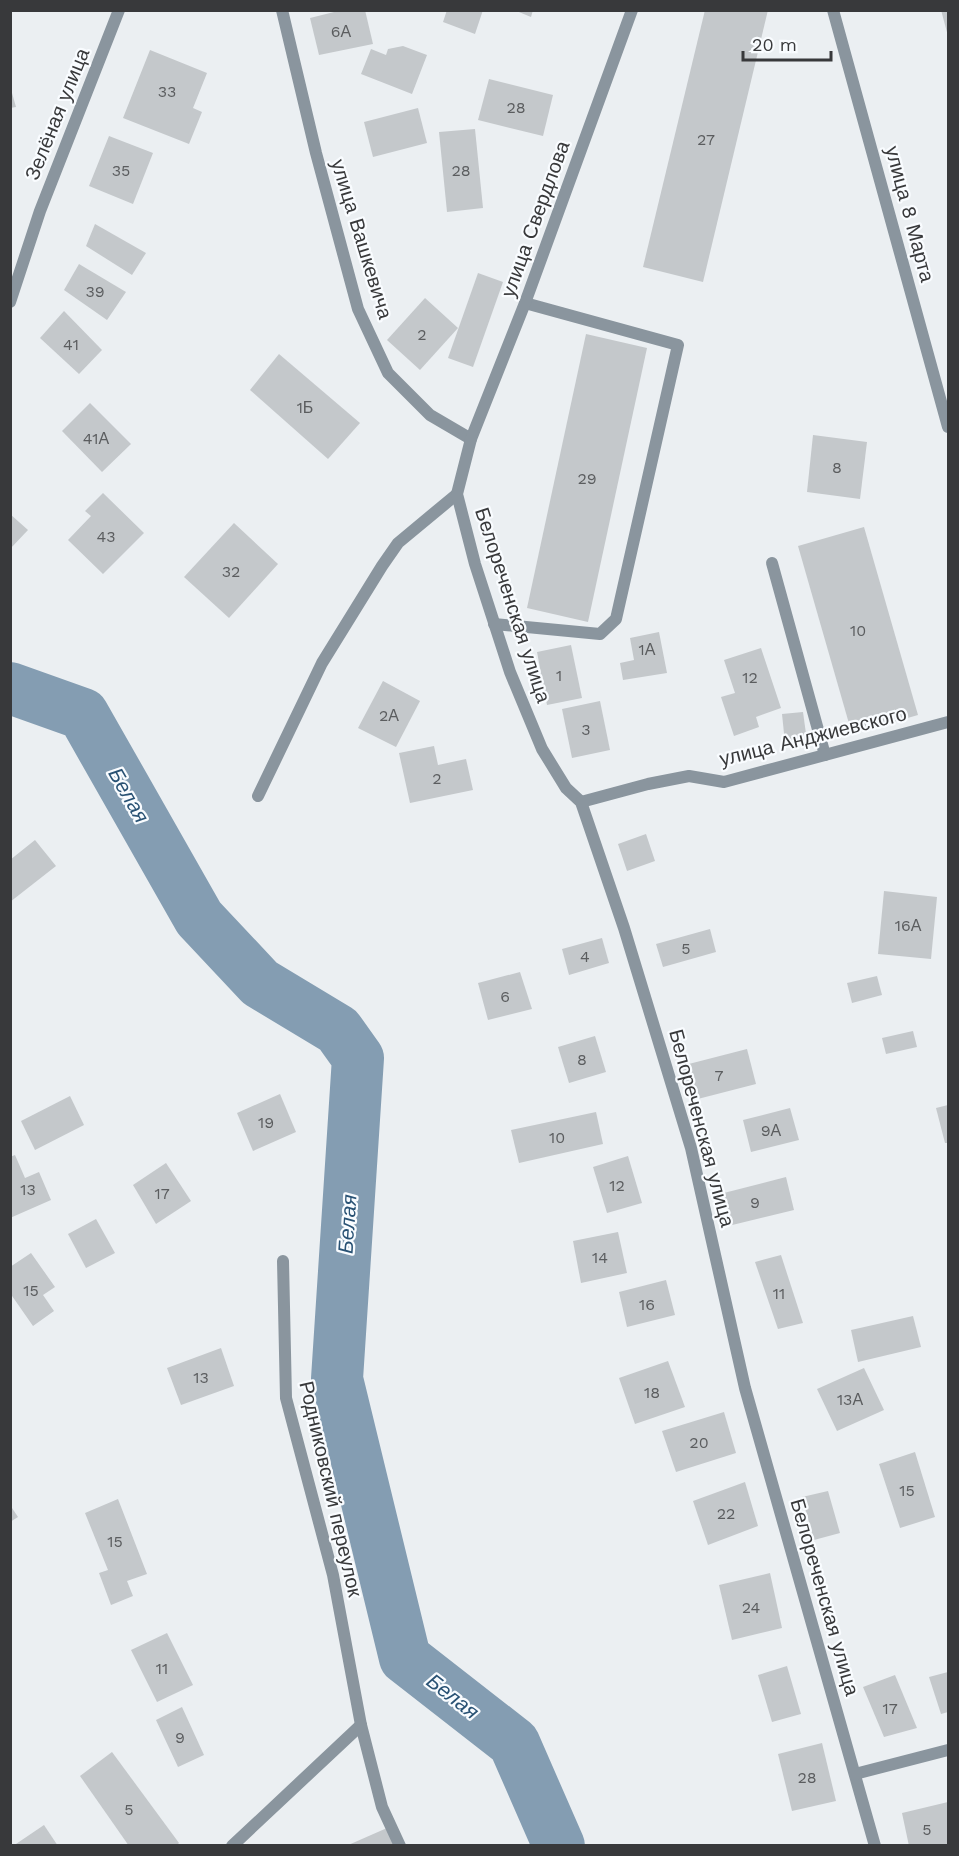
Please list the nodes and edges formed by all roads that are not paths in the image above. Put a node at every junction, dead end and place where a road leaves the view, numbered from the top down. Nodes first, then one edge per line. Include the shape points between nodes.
1 (119, 10) edge
2 (282, 10) edge
3 (632, 10) edge
4 (833, 10) edge
5 (10, 302) edge
6 (525, 303) junction
7 (948, 427) edge
8 (471, 439) junction
9 (457, 494) junction
10 (771, 563) dead end
11 (494, 624) junction
12 (948, 722) edge
13 (825, 755) junction
14 (258, 796) dead end
15 (581, 802) junction
16 (283, 1261) dead end
17 (361, 1725) junction
18 (948, 1750) edge
19 (855, 1774) junction
20 (232, 1845) edge
21 (400, 1845) edge
22 (875, 1845) edge

1 - 5 street, Зелёная улица via 40,211
2 - 8 street, улица Вашкевича via 358,309 388,373 430,415
3 - 6 street, улица Свердлова
4 - 7 street, улица 8 Марта
6 - 8 street, улица Свердлова
6 - 11 street via 678,345 616,619 600,634
8 - 9 street, Белореченская улица
9 - 11 street, Белореченская улица
9 - 14 street via 398,543 382,566 322,663
10 - 13 street
11 - 15 street, Белореченская улица via 542,749 566,788
12 - 13 street, улица Анджиевского
13 - 15 street, улица Анджиевского via 724,782 689,776
15 - 19 street, Белореченская улица via 691,1148 745,1388
16 - 17 street, Родниковский переулок via 286,1398 333,1575
17 - 20 street
17 - 21 street, Родниковский переулок via 382,1807
18 - 19 street
19 - 22 street, Белореченская улица

